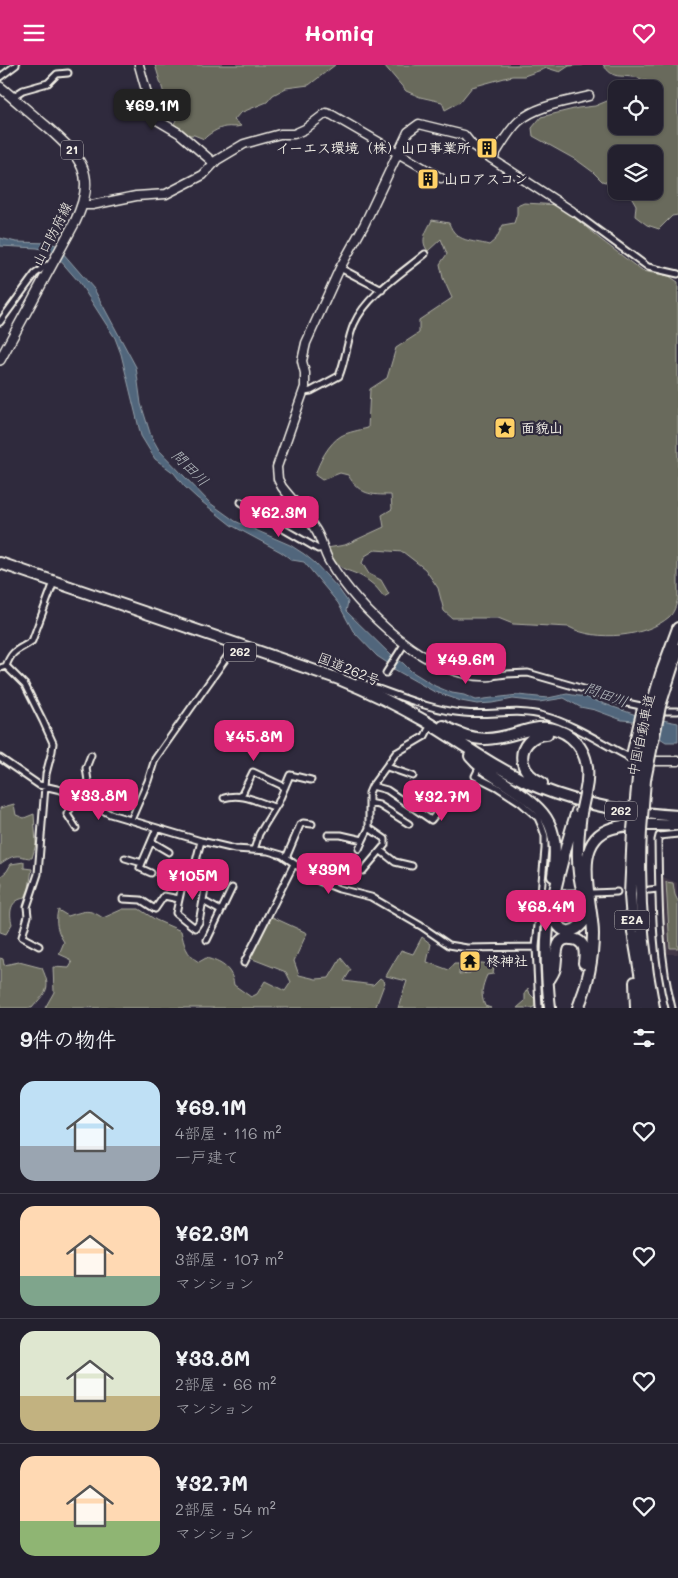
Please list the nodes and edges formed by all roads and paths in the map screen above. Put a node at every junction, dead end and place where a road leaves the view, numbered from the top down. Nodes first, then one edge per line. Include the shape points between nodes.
1 (16, 65) edge
2 (139, 65) edge
3 (68, 73) dead end
4 (0, 77) edge
5 (0, 87) edge
6 (589, 96) dead end
7 (12, 97) junction
8 (398, 154) junction
9 (492, 159) junction
10 (214, 163) junction
11 (441, 178) dead end
12 (83, 205) junction
13 (572, 211) joint
14 (425, 254) dead end
15 (51, 267) junction
16 (340, 268) junction
17 (678, 274) edge
18 (382, 290) junction
19 (0, 322) edge
20 (0, 360) edge
21 (304, 392) junction
22 (241, 502) dead end
23 (322, 548) junction
24 (0, 563) edge
25 (0, 569) edge
26 (53, 584) junction
27 (678, 628) edge
28 (405, 644) junction
29 (233, 646) junction
30 (678, 649) edge
31 (297, 663) junction
32 (3, 667) edge
33 (387, 672) dead end
34 (491, 676) joint
35 (383, 698) junction
36 (656, 706) junction
37 (641, 708) junction
38 (678, 711) edge
39 (428, 730) junction
40 (91, 755) dead end
41 (629, 757) junction
42 (0, 758) edge
43 (678, 761) edge
44 (480, 765) junction
45 (387, 767) junction
46 (413, 776) dead end
47 (311, 781) dead end
48 (45, 786) junction
49 (372, 786) junction
50 (285, 787) junction
51 (583, 793) junction
52 (241, 796) junction
53 (566, 797) junction
54 (78, 798) junction
55 (224, 798) dead end
56 (438, 800) dead end
57 (369, 803) junction
58 (274, 807) junction
59 (579, 812) junction
60 (678, 815) edge
61 (131, 820) junction
62 (678, 823) edge
63 (312, 824) dead end
64 (409, 824) dead end
65 (76, 828) dead end
66 (156, 828) junction
67 (368, 828) junction
68 (637, 830) junction
69 (678, 833) edge
70 (328, 835) dead end
71 (363, 840) junction
72 (200, 841) junction
73 (152, 843) junction
74 (254, 849) junction
75 (359, 849) dead end
76 (381, 851) junction
77 (169, 852) dead end
78 (125, 857) dead end
79 (286, 858) junction
80 (142, 863) junction
81 (294, 864) junction
82 (412, 867) dead end
83 (194, 869) junction
84 (363, 871) dead end
85 (151, 873) dead end
86 (232, 888) dead end
87 (658, 889) junction
88 (649, 890) dead end
89 (617, 892) dead end
90 (579, 893) dead end
91 (593, 893) dead end
92 (541, 894) junction
93 (552, 898) junction
94 (123, 899) dead end
95 (179, 899) junction
96 (203, 901) junction
97 (590, 909) junction
98 (221, 911) junction
99 (633, 932) junction
100 (207, 940) dead end
101 (39, 946) dead end
102 (536, 947) junction
103 (244, 963) dead end
104 (548, 981) junction
105 (588, 981) junction
106 (584, 993) junction
107 (539, 1008) edge
108 (550, 1008) edge
109 (578, 1008) edge
110 (582, 1008) edge
111 (636, 1008) edge
112 (646, 1008) edge
113 (656, 1008) edge
114 (672, 1008) edge

1 - 4 street
2 - 10 street via 157,121 179,133
3 - 7 street via 57,74 48,83 23,90
5 - 7 main road, 山口防府線 / 21
6 - 9 street via 530,113 518,122
7 - 12 main road, 山口防府線 / 21 via 76,155 86,178
8 - 9 street via 408,132 420,124 464,135
8 - 10 street via 326,113 294,134 280,134 244,144
8 - 11 street
8 - 16 street
9 - 13 street
10 - 12 street via 203,175 166,194
12 - 15 main road, 山口防府線 / 21
13 - 17 street via 648,267
14 - 18 street
15 - 19 street via 43,266 35,274
15 - 20 main road, 山口防府線 / 21
16 - 18 street
16 - 21 street via 303,352
18 - 21 street via 355,323 339,376
21 - 23 street via 277,472 282,487 316,530
22 - 23 street via 318,549
23 - 28 street via 357,600
24 - 26 highway, 国道262号 / 262
25 - 26 highway, 国道262号 / 262
26 - 29 highway, 国道262号 / 262
26 - 32 street via 32,641 14,651
27 - 36 highway, 中国自動車道 / E2A via 661,674
28 - 33 street
28 - 34 street via 450,669
29 - 31 highway, 国道262号 / 262
29 - 39 highway, 国道262号 / 262 via 344,687
29 - 61 street via 155,759
30 - 36 highway, 中国自動車道 / E2A
31 - 35 highway, 国道262号 / 262
31 - 41 street via 456,712 521,712 545,716
32 - 48 street via 25,685 53,743
34 - 37 street via 528,673
35 - 51 highway via 474,738 496,738 541,727 565,733 583,753 587,768
35 - 53 highway, 国道262号 / 262 via 509,773
36 - 68 highway, 中国自動車道 / E2A, bridge via 638,777
37 - 38 street
37 - 41 street
39 - 44 highway, 国道262号 / 262
39 - 45 street via 425,736 396,753
40 - 54 street via 86,768 88,781
41 - 43 street
42 - 48 street
44 - 62 highway, 262 via 530,790 574,806 622,817
44 - 92 street via 476,773 478,779 520,801 538,818 545,836
44 - 93 highway via 535,804 550,821 556,847
45 - 46 street
45 - 49 street
47 - 50 street via 290,775
48 - 54 street
48 - 101 street via 38,874 27,907 22,937
49 - 56 street via 387,791 432,820 441,808
49 - 57 street
50 - 52 street via 253,772
50 - 58 street
51 - 53 highway via 582,766 575,748 555,734 536,735 522,753 523,763 534,778
51 - 59 highway
52 - 55 street
52 - 58 street
53 - 60 highway, 国道262号 / 262 via 623,811
54 - 61 street via 102,811
54 - 65 street via 67,814
57 - 64 street via 380,805
57 - 67 street
58 - 74 street
59 - 93 highway
59 - 97 highway via 579,874
61 - 66 street
62 - 97 highway via 612,828 595,839 586,860
63 - 79 street via 300,825
66 - 72 street
66 - 73 street
67 - 71 street
67 - 76 street via 385,839
68 - 99 highway, 中国自動車道 / E2A via 630,895
68 - 113 highway, 中国自動車道 / E2A via 641,919 648,980
69 - 87 street via 659,836
70 - 71 street
71 - 75 street
72 - 74 street via 235,849
72 - 83 street
73 - 77 street
73 - 80 street
74 - 79 street
76 - 82 street via 395,862
76 - 84 street
78 - 80 street
79 - 81 street
80 - 85 street via 140,868
81 - 102 street via 319,881 371,897 450,945 467,948
81 - 103 street
83 - 95 street via 186,868
83 - 96 street via 208,873
86 - 98 street
87 - 88 street
87 - 114 street via 661,946
89 - 91 street
90 - 93 street
92 - 93 street
92 - 102 street
93 - 97 highway via 554,919 566,931 580,928
93 - 104 highway via 548,929
94 - 95 street via 141,900 155,909 164,896
95 - 96 street via 176,913 195,928
96 - 98 street
97 - 105 highway via 593,933
98 - 100 street
99 - 111 highway
99 - 112 highway, 中国自動車道 / E2A
102 - 107 street
104 - 105 highway via 553,975 559,943 569,938 577,940 584,949 583,970
104 - 108 highway
105 - 106 highway
106 - 109 highway
106 - 110 highway

